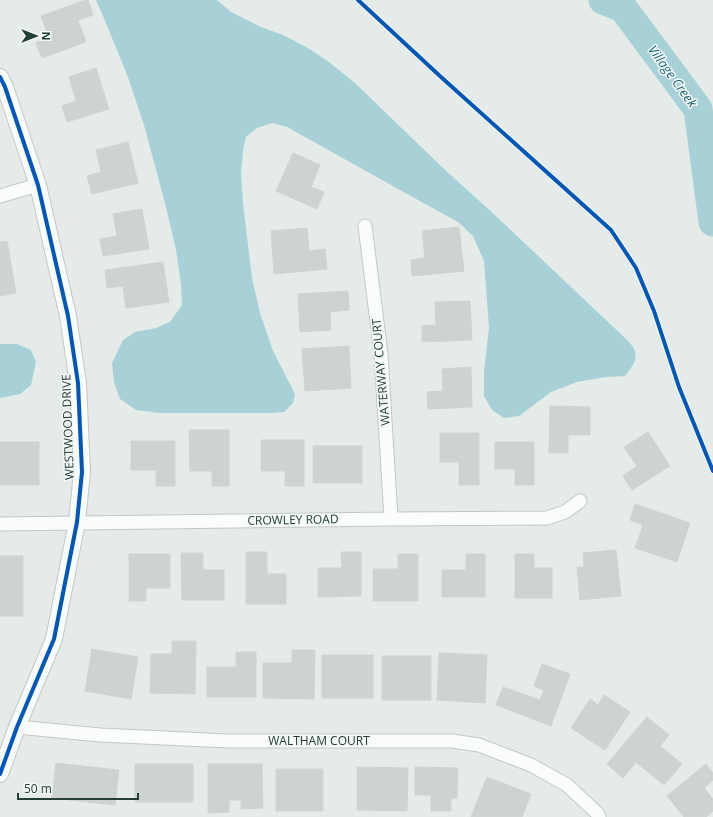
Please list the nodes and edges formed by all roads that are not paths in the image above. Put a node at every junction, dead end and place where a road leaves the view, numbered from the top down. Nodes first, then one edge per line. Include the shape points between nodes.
1 (0, 77) edge
2 (38, 185) junction
3 (0, 196) edge
4 (365, 226) dead end
5 (580, 501) dead end
6 (392, 519) junction
7 (77, 522) junction
8 (0, 524) edge
9 (17, 727) junction
10 (4, 750) edge
11 (0, 774) edge
12 (599, 817) edge

1 - 2 street, WESTWOOD DRIVE
2 - 3 street
2 - 7 street, WESTWOOD DRIVE via 68,316 78,383 82,472
4 - 6 street, WATERWAY COURT via 380,354
5 - 6 street, CROWLEY ROAD via 565,512 547,518
6 - 7 street, CROWLEY ROAD
7 - 8 street, CROWLEY ROAD
7 - 9 street, WESTWOOD DRIVE via 54,640
9 - 10 street, WESTWOOD DRIVE
9 - 12 street, WALTHAM COURT via 100,735 228,741 452,742 479,745 531,765 567,785
10 - 11 street, WESTWOOD DRIVE

